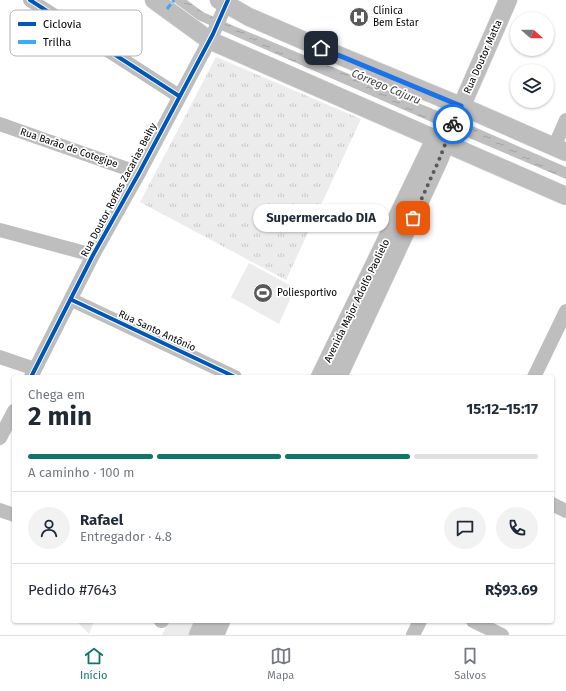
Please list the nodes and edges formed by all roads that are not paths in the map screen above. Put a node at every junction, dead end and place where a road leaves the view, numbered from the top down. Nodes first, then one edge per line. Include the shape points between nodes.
1 (30, 0) edge
2 (154, 0) edge
3 (508, 0) edge
4 (224, 4) edge
5 (46, 10) edge
6 (211, 37) junction
7 (117, 56) edge
8 (179, 96) junction
9 (459, 109) junction
10 (566, 120) edge
11 (0, 124) edge
12 (443, 138) junction
13 (560, 150) edge
14 (139, 173) junction
15 (566, 196) edge
16 (0, 230) edge
17 (93, 255) junction
18 (72, 300) junction
19 (566, 311) edge
20 (0, 357) edge
21 (33, 373) edge
22 (231, 375) edge
23 (321, 375) edge
24 (339, 375) edge
25 (535, 375) edge
26 (12, 415) edge
27 (0, 438) edge
28 (554, 505) edge
29 (0, 510) edge
30 (566, 511) edge
31 (12, 514) edge
32 (203, 623) edge
33 (220, 623) edge
34 (419, 623) edge
35 (477, 623) edge
36 (198, 635) edge
37 (215, 635) edge
38 (413, 635) edge
39 (502, 635) edge

1 - 5 street
2 - 6 main road
3 - 9 main road, Rua Doutor Matta
4 - 6 street, Rua Doutor Roffes Zacarias Beihy
4 - 9 main road
6 - 8 street, Rua Doutor Roffes Zacarias Beihy
6 - 12 main road
7 - 8 street
8 - 14 street, Rua Doutor Roffes Zacarias Beihy
9 - 12 main road, Rua Doutor Matta
9 - 13 main road
10 - 13 street
11 - 14 street, Rua Barão de Cotegipe
12 - 15 main road
12 - 23 main road, Avenida Major Adolfo Paolielo
12 - 24 main road, Avenida Major Adolfo Paolielo via 439,160
14 - 17 street, Rua Doutor Roffes Zacarias Beihy
16 - 17 street
17 - 18 street, Rua Doutor Roffes Zacarias Beihy
18 - 21 street, Rua Doutor Roffes Zacarias Beihy
18 - 22 street, Rua Santo Antônio
19 - 25 street
20 - 21 street
26 - 27 street
28 - 30 street
29 - 31 street
32 - 36 main road
33 - 37 main road
34 - 38 street
35 - 39 street

